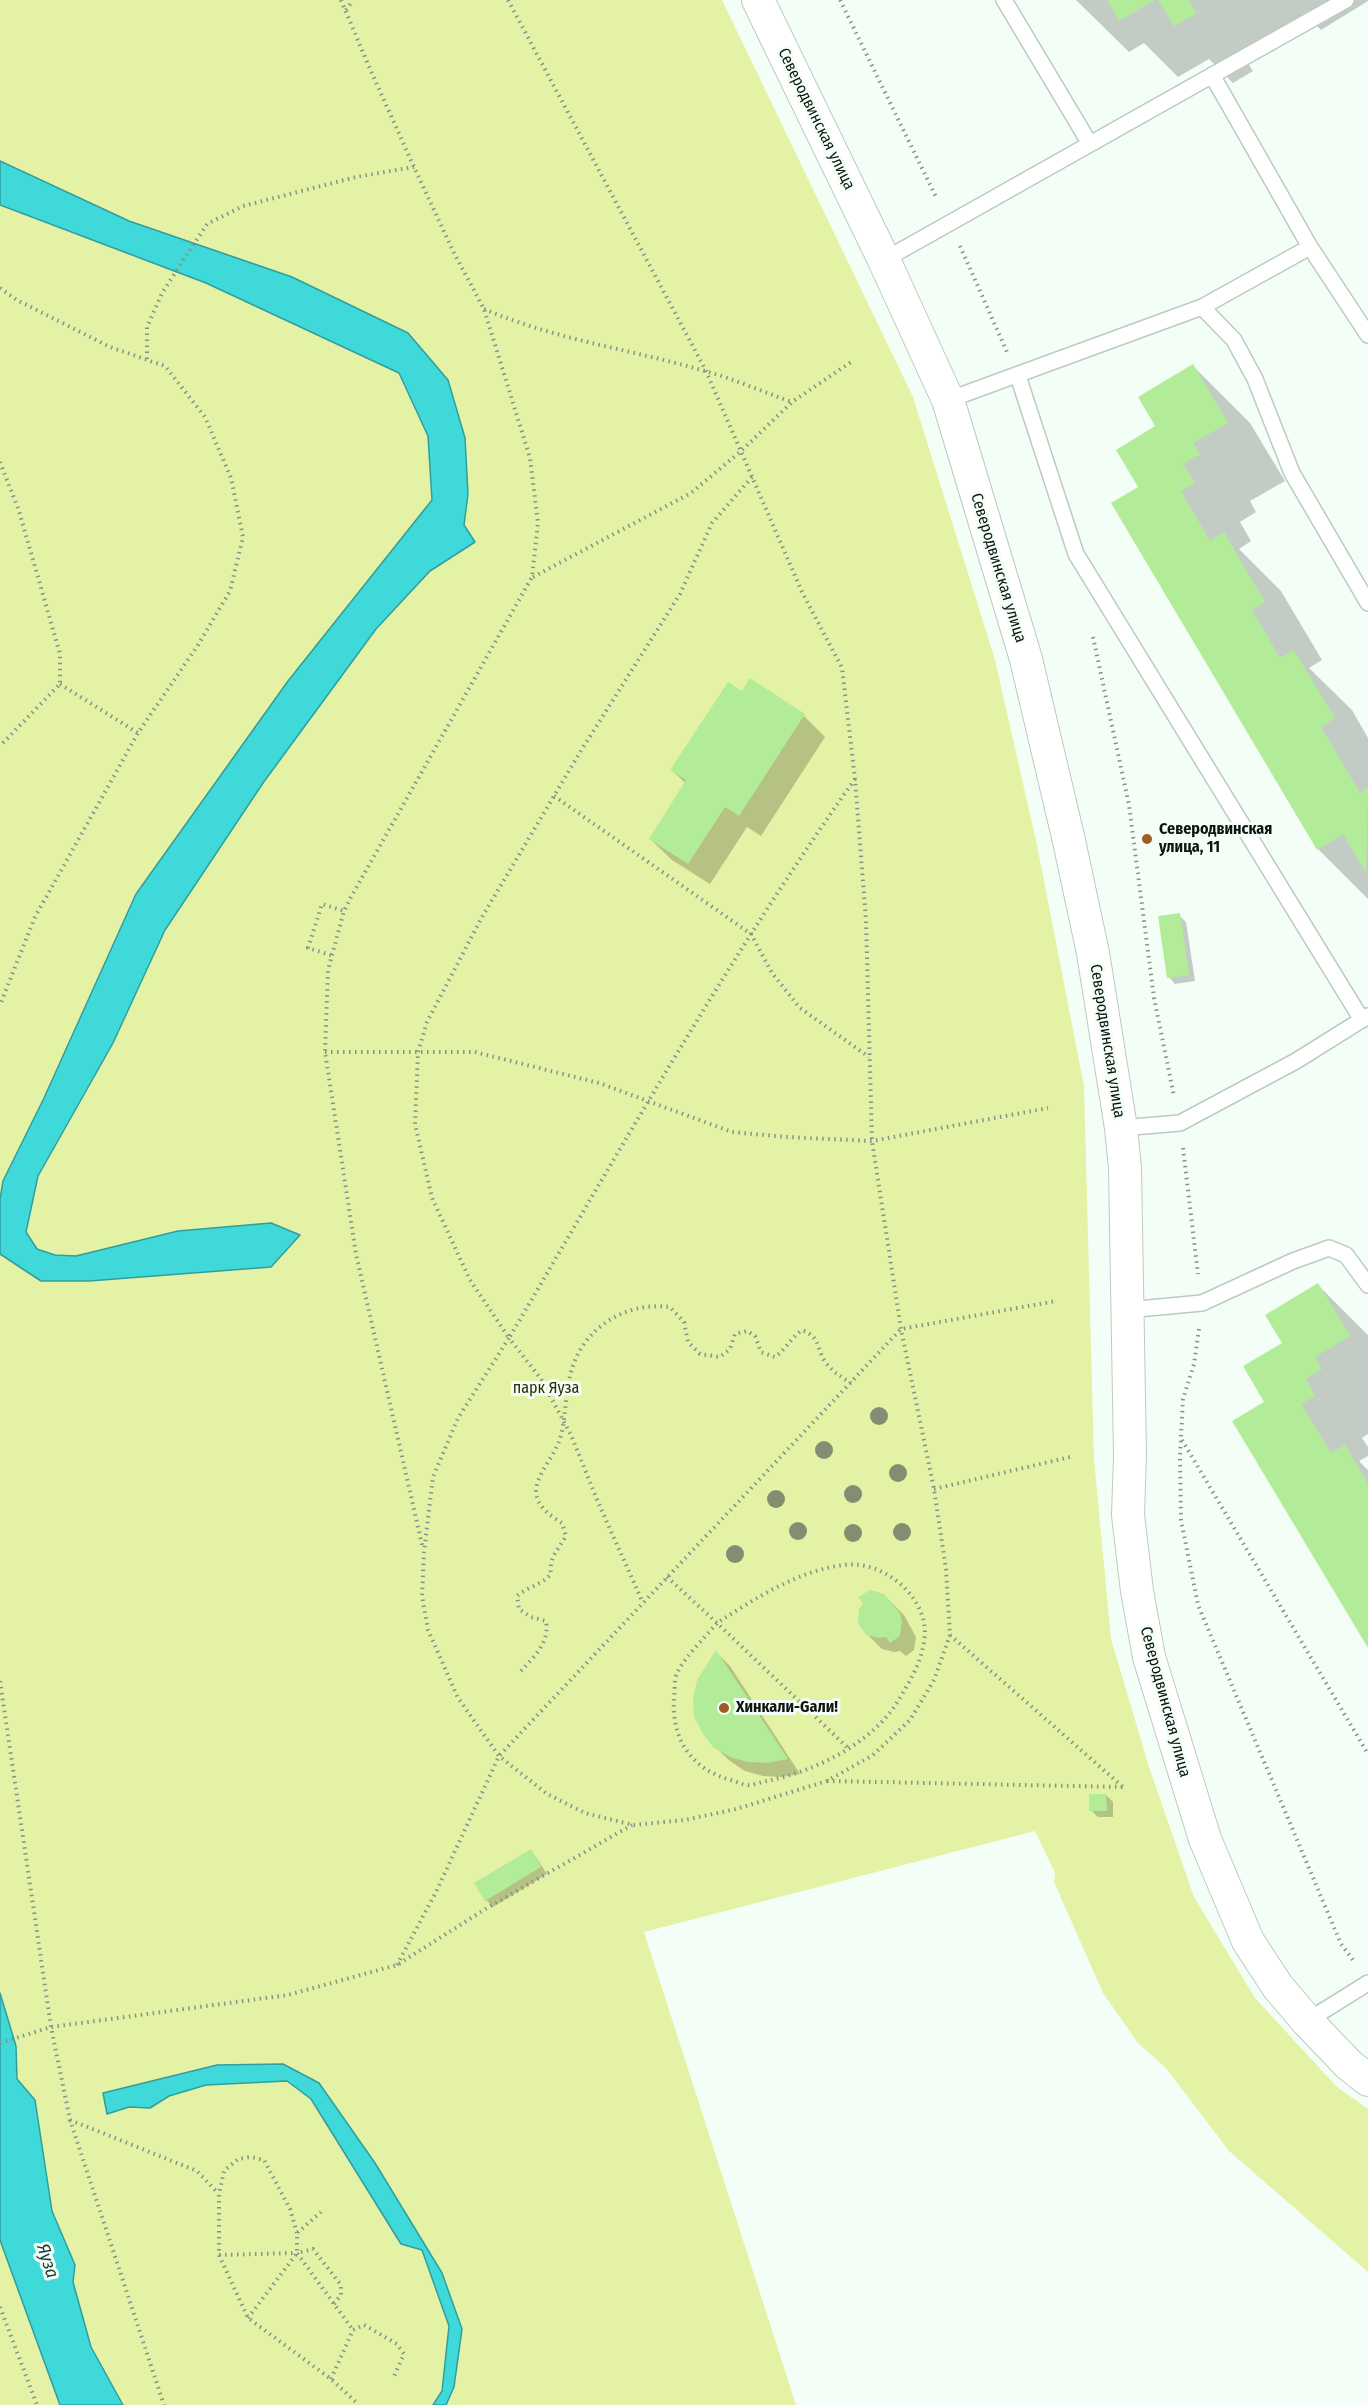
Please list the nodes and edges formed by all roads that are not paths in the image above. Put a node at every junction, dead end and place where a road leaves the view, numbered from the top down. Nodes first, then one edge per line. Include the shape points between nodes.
1 (758, 0) edge
2 (1004, 0) edge
3 (1346, 0) edge
4 (1212, 75) junction
5 (1090, 144) junction
6 (1310, 247) junction
7 (884, 260) junction
8 (1202, 308) junction
9 (1368, 335) edge
10 (1018, 376) junction
11 (948, 400) junction
12 (1368, 603) edge
13 (1365, 1018) edge
14 (1121, 1128) junction
15 (1368, 1285) edge
16 (1127, 1310) junction
17 (1368, 1983) edge
18 (1307, 2021) junction
19 (1368, 2080) edge

1 - 7 street, Северодвинская улица
2 - 5 lane
3 - 4 lane
4 - 5 lane
4 - 6 lane
5 - 7 lane
6 - 8 lane
6 - 9 lane
7 - 11 street, Северодвинская улица
8 - 10 lane
8 - 12 lane via 1234,340 1255,379 1292,473
10 - 11 lane
10 - 13 lane via 1076,554
11 - 14 street, Северодвинская улица via 1026,659 1061,806 1093,953
13 - 14 lane via 1296,1061 1180,1123
14 - 16 street, Северодвинская улица
15 - 16 lane via 1346,1256 1329,1248 1293,1260 1202,1303
16 - 18 street, Северодвинская улица via 1128,1515 1149,1657 1205,1839 1248,1941
17 - 18 lane
18 - 19 street, Северодвинская улица via 1349,2066

